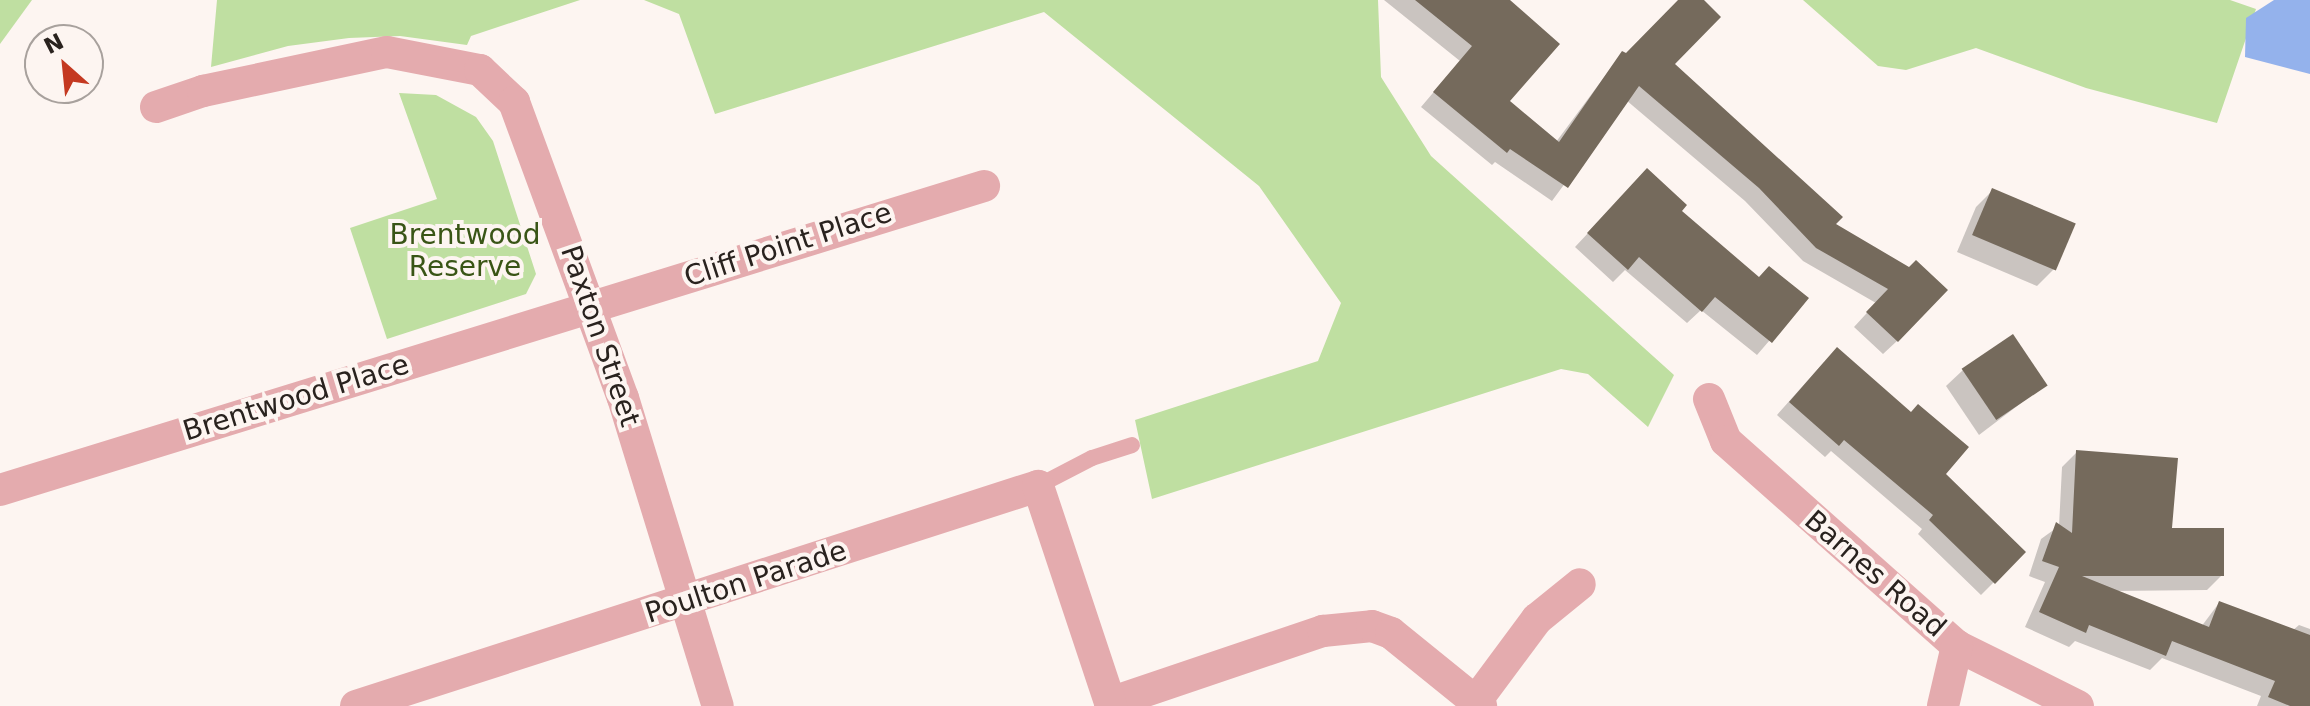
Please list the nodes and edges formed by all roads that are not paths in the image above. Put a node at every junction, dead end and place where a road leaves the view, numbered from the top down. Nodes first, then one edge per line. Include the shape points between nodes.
1 (156, 107) dead end
2 (984, 186) dead end
3 (592, 308) junction
4 (1709, 399) dead end
5 (1132, 445) dead end
6 (1038, 486) junction
7 (0, 490) edge
8 (1580, 584) dead end
9 (687, 602) junction
10 (1957, 646) junction
11 (1478, 703) edge
12 (1110, 704) edge
13 (356, 706) edge
14 (718, 706) edge
15 (1943, 706) edge
16 (2078, 706) edge

1 - 3 street, Paxton Street via 203,91 387,52 480,70 514,102
2 - 3 street, Cliff Point Place
3 - 7 street, Brentwood Place
3 - 9 street, Paxton Street
4 - 10 street, Barnes Road via 1726,441
5 - 6 lane, Poulton Parade via 1092,458
6 - 9 street, Poulton Parade
6 - 12 street
8 - 11 street via 1537,619
9 - 13 street, Poulton Parade
9 - 14 street, Paxton Street
10 - 15 street
10 - 16 street, Barnes Road
11 - 12 street via 1391,633 1353,626 1323,631

